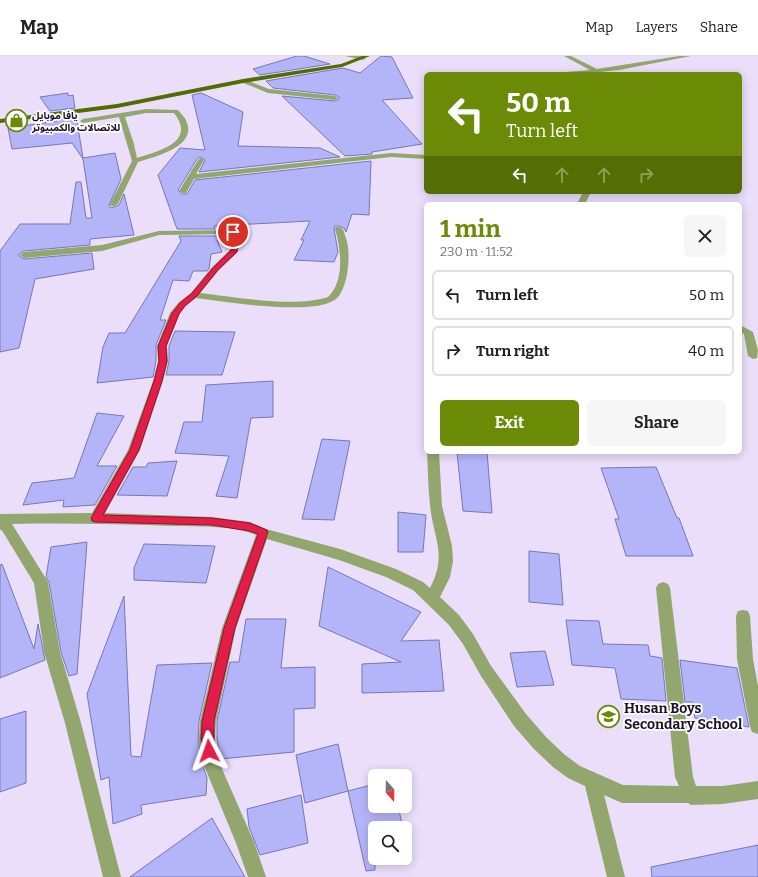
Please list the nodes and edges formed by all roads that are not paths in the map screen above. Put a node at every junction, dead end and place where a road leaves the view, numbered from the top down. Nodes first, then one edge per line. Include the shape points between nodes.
1 (348, 56) edge
2 (567, 56) edge
3 (688, 56) edge
4 (365, 57) edge
5 (619, 68) junction
6 (595, 70) junction
7 (580, 72) edge
8 (626, 72) edge
9 (243, 81) junction
10 (335, 98) dead end
11 (117, 106) junction
12 (123, 114) junction
13 (83, 121) dead end
14 (0, 122) edge
15 (424, 156) edge
16 (201, 160) dead end
17 (135, 161) junction
18 (190, 177) junction
19 (184, 191) dead end
20 (114, 204) dead end
21 (339, 229) dead end
22 (24, 255) dead end
23 (194, 295) junction
24 (742, 329) edge
25 (753, 356) dead end
26 (433, 454) edge
27 (96, 518) junction
28 (0, 521) edge
29 (263, 532) junction
30 (662, 588) dead end
31 (432, 598) junction
32 (743, 616) dead end
33 (758, 726) edge
34 (592, 781) junction
35 (758, 790) edge
36 (691, 796) junction
37 (112, 877) edge
38 (257, 877) edge
39 (616, 877) edge

1 - 4 street
2 - 6 street
3 - 5 street
4 - 9 main road via 342,65
5 - 6 street
5 - 8 street
6 - 7 street
9 - 10 street via 268,91
9 - 11 main road
11 - 12 street
11 - 14 main road
12 - 13 street
12 - 17 street
12 - 17 street via 170,110 176,111 184,121 186,133 180,141
15 - 18 street via 391,155
16 - 18 street
17 - 20 street
18 - 19 street
21 - 23 street via 344,249 344,265 339,289 332,299 319,303 296,304
22 - 23 street via 102,248 159,233 233,232 236,237 234,251
23 - 27 street via 175,313 162,346 163,361 158,381 134,450
24 - 25 street via 748,332
26 - 31 street via 436,506 446,561 443,578
27 - 28 street
27 - 29 street via 212,522 250,527
28 - 37 street via 8,528 41,582 52,652
29 - 31 street via 391,573 418,586
29 - 38 street via 229,628 208,721 207,739 211,763
30 - 36 street via 684,777
31 - 34 street via 454,620 520,720 540,743 574,772
32 - 33 street via 745,659
34 - 36 street via 622,794
34 - 39 street
35 - 36 street

